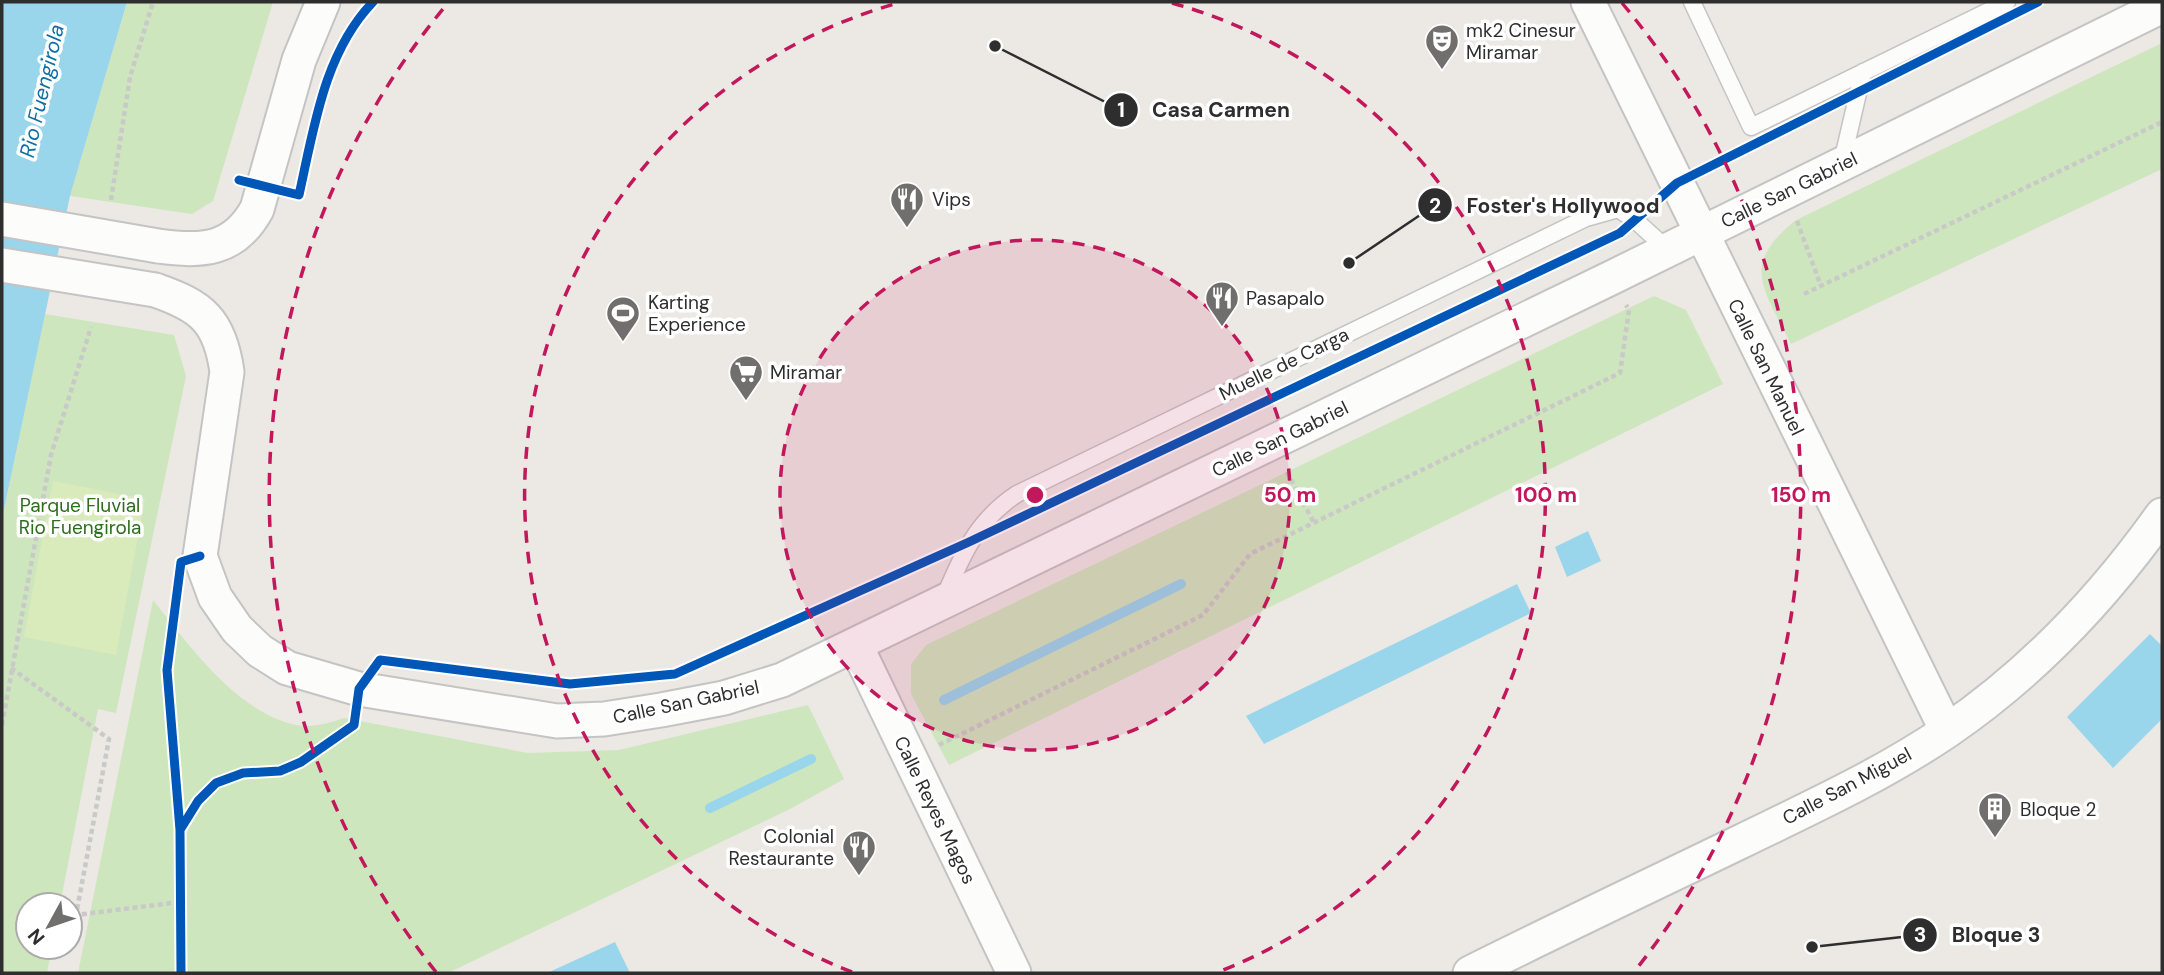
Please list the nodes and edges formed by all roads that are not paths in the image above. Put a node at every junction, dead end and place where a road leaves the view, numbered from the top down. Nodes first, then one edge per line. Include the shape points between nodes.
1 (323, 2) edge
2 (1588, 2) edge
3 (1692, 2) edge
4 (2007, 2) edge
5 (2162, 6) edge
6 (1863, 72) junction
7 (1841, 164) junction
8 (2, 219) edge
9 (1701, 234) junction
10 (1668, 250) junction
11 (2, 265) edge
12 (2162, 514) edge
13 (942, 604) junction
14 (856, 646) junction
15 (1947, 731) junction
16 (1014, 973) edge
17 (1470, 973) edge

1 - 8 street, bridge via 299,60 257,209 247,227 231,240 206,248 158,246
2 - 9 street, Calle San Manuel
3 - 6 lane via 1751,127
4 - 6 lane
5 - 7 street, Calle San Gabriel
6 - 7 lane
7 - 9 street, Calle San Gabriel
9 - 10 street, Calle San Gabriel
9 - 15 street, Calle San Manuel
10 - 13 street, Calle San Gabriel
10 - 13 lane, Muelle de Carga via 1618,209 1586,218 1017,494 976,530
11 - 14 street, Calle San Gabriel, bridge via 155,290 184,301 208,320 222,341 227,372 200,555 215,597 237,628 287,668 359,688 557,721 604,719 724,698 782,680
12 - 15 street, Calle San Miguel via 2087,610 2040,656
13 - 14 street, Calle San Gabriel
14 - 16 street, Calle Reyes Magos
15 - 17 street, Calle San Miguel via 1868,780

